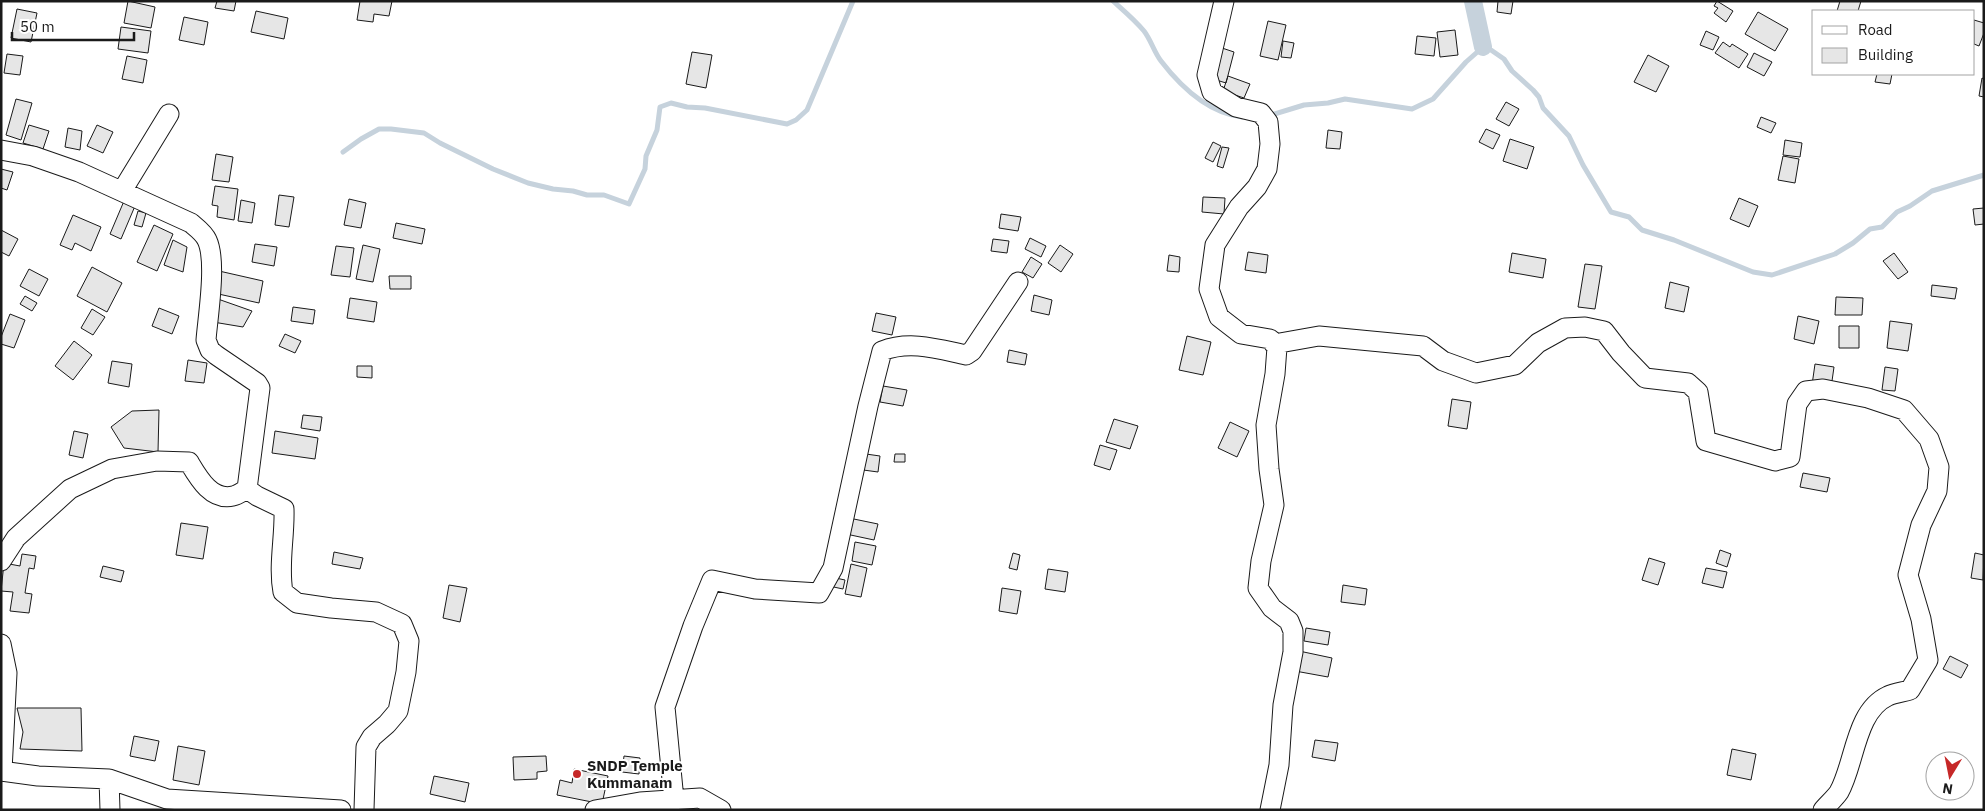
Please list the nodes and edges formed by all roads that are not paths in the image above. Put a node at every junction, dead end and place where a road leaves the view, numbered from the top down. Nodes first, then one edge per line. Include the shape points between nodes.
1 (1224, 1) edge
2 (170, 114) dead end
3 (1, 150) edge
4 (122, 191) junction
5 (1018, 282) dead end
6 (1274, 344) junction
7 (247, 490) junction
8 (1, 561) edge
9 (1, 644) edge
10 (2, 771) edge
11 (109, 779) junction
12 (674, 800) junction
13 (110, 810) edge
14 (341, 810) edge
15 (364, 810) edge
16 (595, 810) edge
17 (721, 810) edge
18 (1270, 810) edge
19 (1824, 810) edge

1 - 6 street via 1206,75 1212,92 1236,107 1265,118 1270,144 1267,169 1215,246 1209,289 1219,317 1242,334 1270,339
2 - 4 street
3 - 4 street via 54,163
4 - 7 street via 191,223 207,240 212,261 206,340 210,350 257,382 260,388
5 - 12 street via 972,352 966,355 920,345 882,351 833,568 819,593 755,589 712,580 665,707
6 - 18 street via 1277,347 1275,374 1266,425 1274,505 1258,588 1272,608 1289,621 1294,652 1283,705 1279,766
6 - 19 street via 1319,336 1422,346 1443,361 1476,373 1515,365 1538,343 1565,328 1585,327 1604,331 1645,378 1688,383 1698,392 1706,441 1775,461 1790,457 1797,404 1806,392 1823,389 1868,398 1904,410 1929,439 1940,467 1937,491 1920,525 1908,574 1928,660 1910,690 1887,697 1871,710 1839,793
7 - 8 street via 232,496 220,495 202,484 189,462 157,461 112,469 70,489 16,538
7 - 15 street via 284,509 280,575 283,592 297,603 376,612 402,624 409,641 398,711 372,736 366,747
9 - 10 street via 7,673
10 - 11 street
11 - 13 street
11 - 14 street via 167,799
12 - 16 street
12 - 17 street via 700,798

